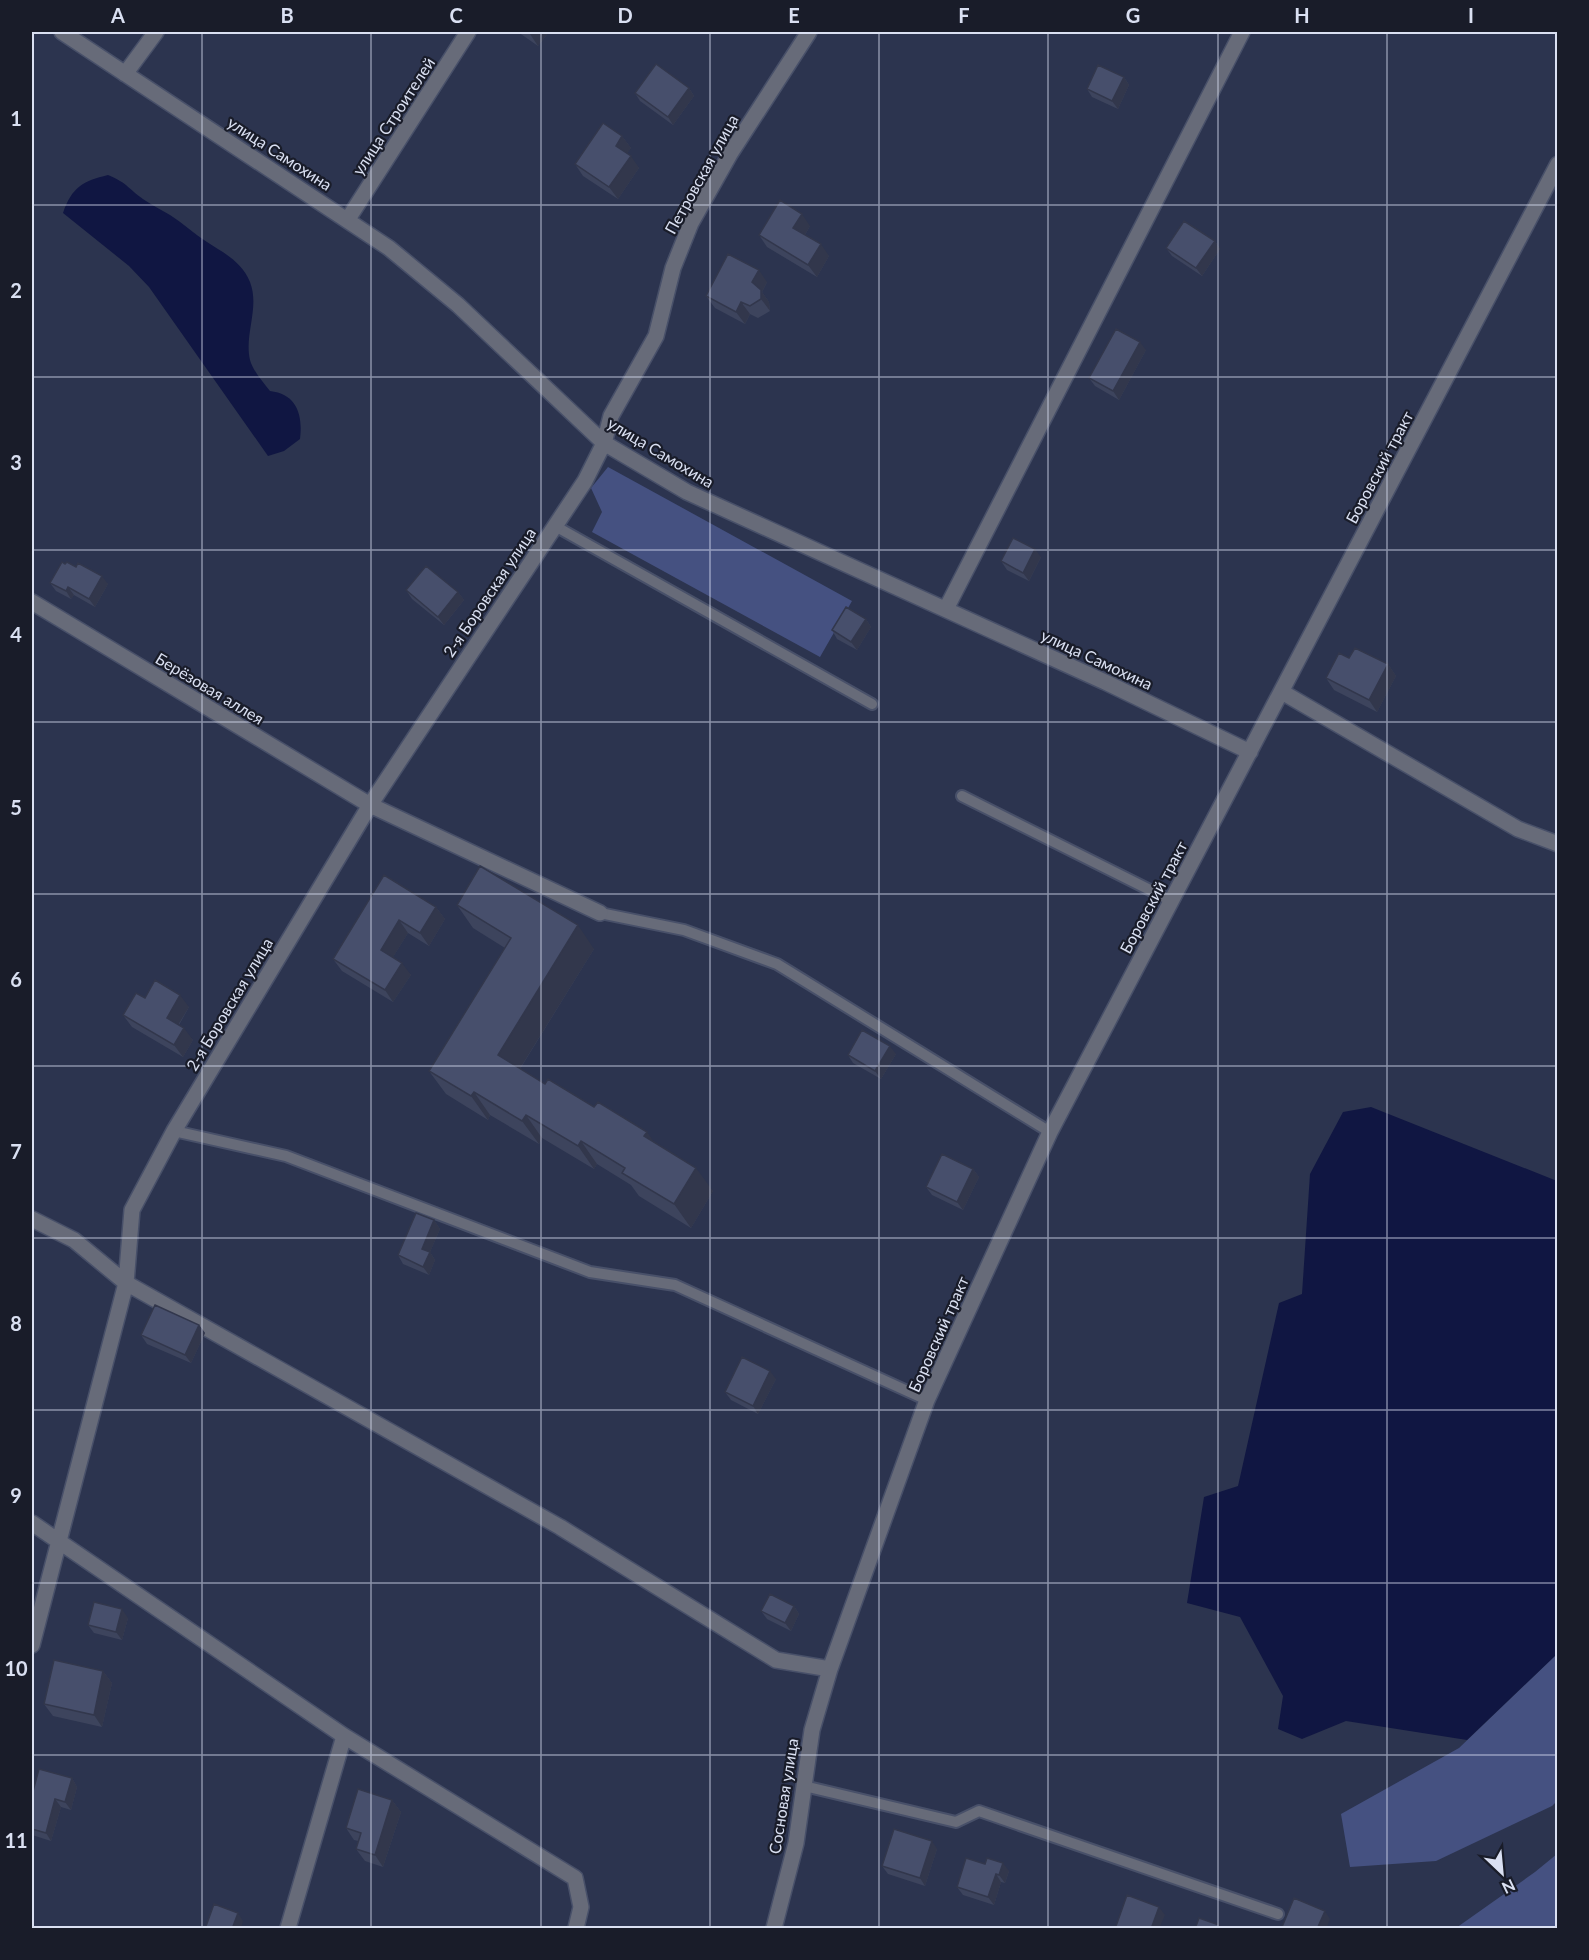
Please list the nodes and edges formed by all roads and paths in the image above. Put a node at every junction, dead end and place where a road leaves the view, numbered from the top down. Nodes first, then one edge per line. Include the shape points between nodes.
1 (62, 32) edge
2 (156, 32) edge
3 (468, 32) edge
4 (810, 32) edge
5 (1242, 32) edge
6 (125, 74) junction
7 (1557, 164) edge
8 (348, 219) junction
9 (604, 443) junction
10 (555, 526) junction
11 (32, 602) edge
12 (946, 609) junction
13 (1282, 692) junction
14 (872, 704) dead end
15 (1250, 752) junction
16 (963, 796) dead end
17 (370, 805) junction
18 (1557, 844) edge
19 (1170, 900) junction
20 (600, 913) joint
21 (174, 1131) junction
22 (1050, 1132) junction
23 (32, 1218) edge
24 (126, 1283) junction
25 (927, 1400) junction
26 (32, 1523) edge
27 (58, 1541) junction
28 (32, 1645) edge
29 (830, 1669) junction
30 (344, 1736) junction
31 (804, 1786) junction
32 (1278, 1914) dead end
33 (288, 1929) edge
34 (576, 1929) edge
35 (774, 1929) edge

1 - 6 street, улица Самохина
2 - 6 street
3 - 8 street, улица Строителей
4 - 9 street, Петровская улица via 730,154 692,223 673,268 656,336 611,416
5 - 12 street
6 - 8 street, улица Самохина
7 - 13 street, Боровский тракт
8 - 9 street, улица Самохина via 458,305
9 - 10 street, 2-я Боровская улица
9 - 12 street, улица Самохина via 687,492
10 - 14 lane
10 - 17 street, 2-я Боровская улица
11 - 17 street, Берёзовая аллея
12 - 15 street, улица Самохина
13 - 15 street, Боровский тракт
13 - 18 street via 1518,829
15 - 19 street, Боровский тракт
16 - 19 lane
17 - 20 street, Берёзовая аллея
17 - 21 street, 2-я Боровская улица
19 - 22 street, Боровский тракт
20 - 22 lane via 684,930 777,964
21 - 24 street, 2-я Боровская улица via 132,1210
21 - 25 lane via 286,1156 590,1272 675,1285
22 - 25 street, Боровский тракт
23 - 24 street via 74,1240
24 - 27 street, 2-я Боровская улица
24 - 29 street via 560,1527 776,1660
25 - 29 street, Боровский тракт
26 - 27 street
27 - 28 street, 2-я Боровская улица
27 - 30 street
29 - 31 street, Сосновая улица via 812,1730
30 - 33 street
30 - 34 street via 575,1878 581,1907
31 - 32 lane via 956,1822 979,1811
31 - 35 street, Сосновая улица via 796,1843

